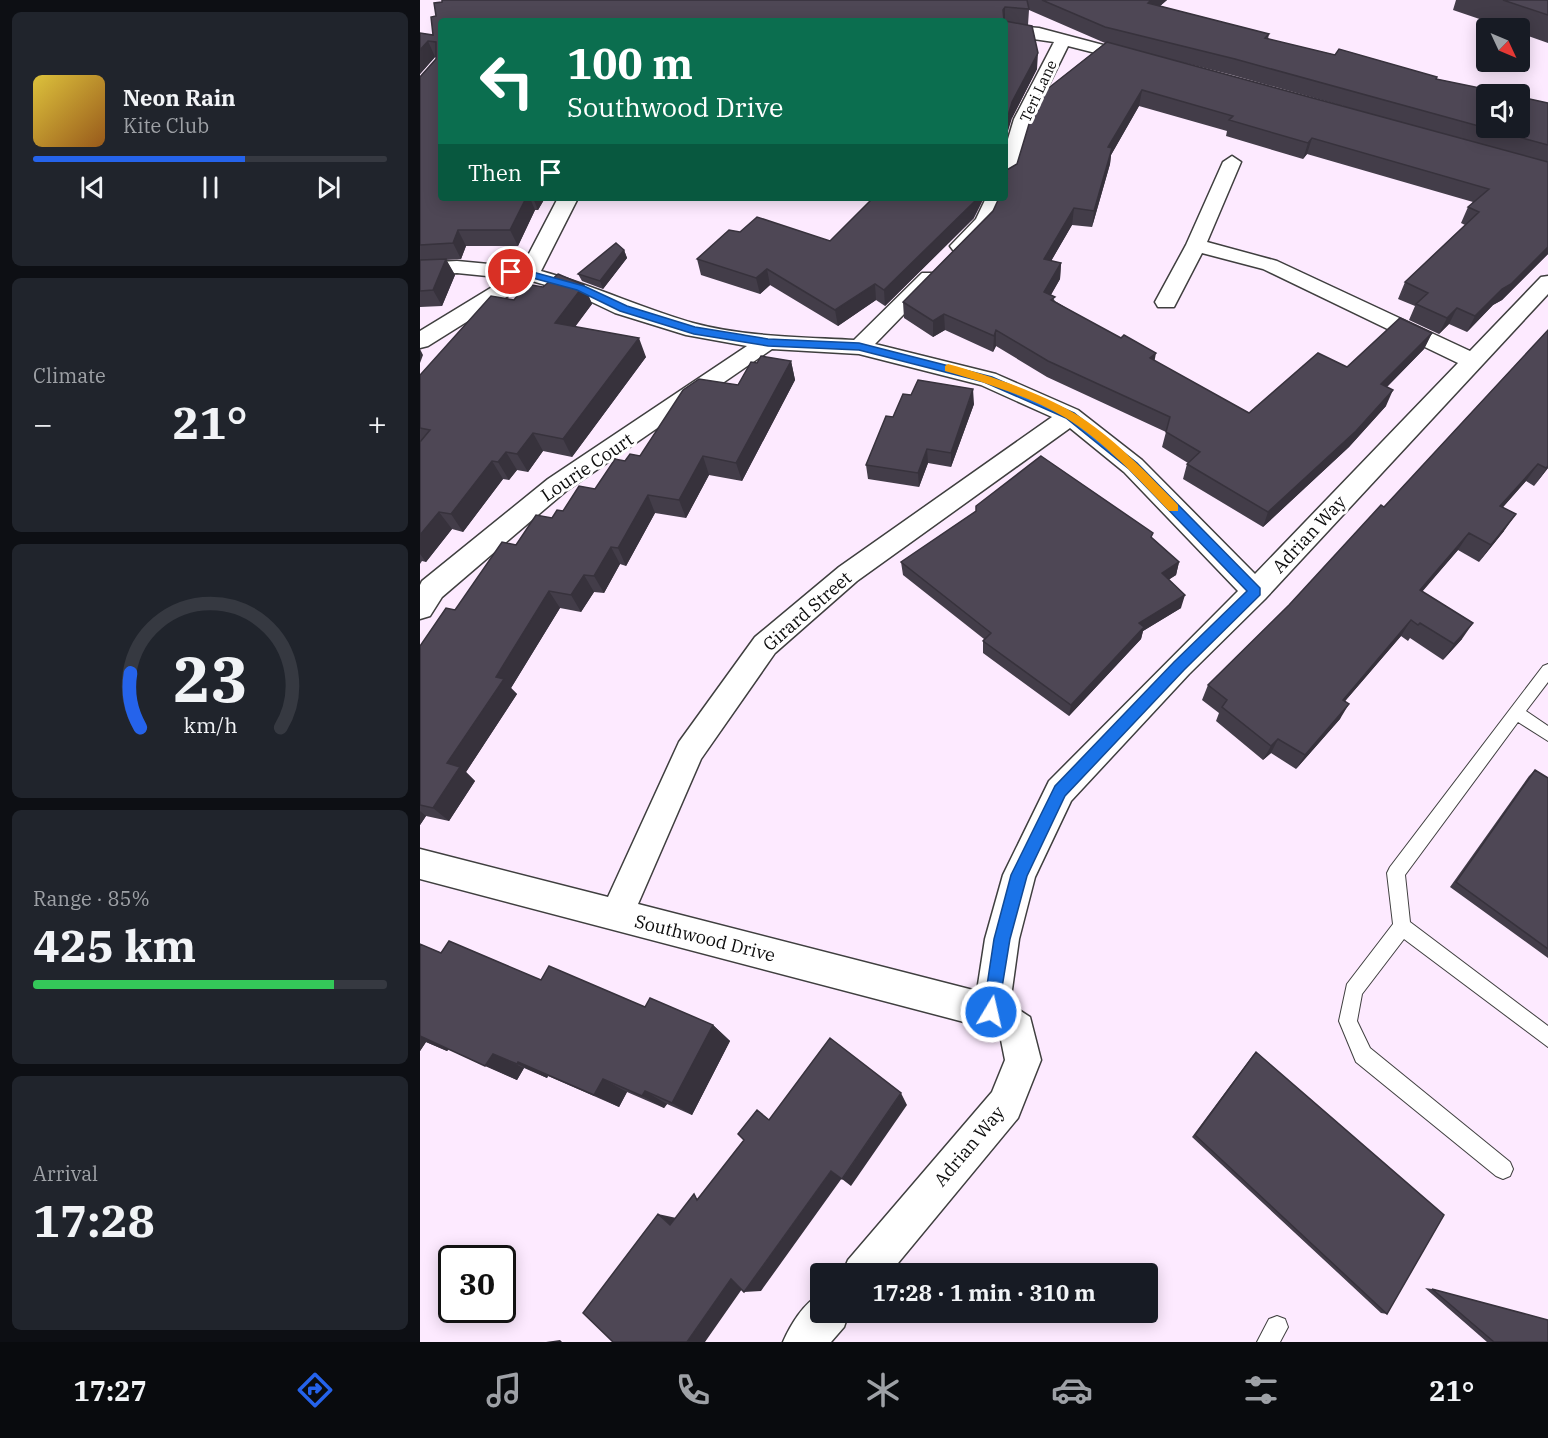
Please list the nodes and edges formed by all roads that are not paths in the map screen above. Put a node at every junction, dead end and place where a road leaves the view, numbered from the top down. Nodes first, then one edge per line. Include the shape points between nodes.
1 (1008, 30) edge
2 (1063, 40) junction
3 (1155, 63) edge
4 (1014, 120) edge
5 (1008, 159) edge
6 (1232, 162) dead end
7 (566, 201) edge
8 (994, 201) edge
9 (1196, 245) junction
10 (420, 269) edge
11 (529, 274) junction
12 (1548, 282) edge
13 (1166, 302) dead end
14 (420, 341) edge
15 (768, 342) junction
16 (859, 346) junction
17 (1473, 362) junction
18 (1070, 416) junction
19 (1255, 591) junction
20 (420, 608) edge
21 (1548, 670) edge
22 (1516, 713) junction
23 (1548, 734) edge
24 (420, 864) edge
25 (617, 915) junction
26 (1402, 927) junction
27 (991, 1012) junction
28 (1548, 1038) edge
29 (1503, 1169) dead end
30 (871, 1263) edge
31 (820, 1323) edge
32 (804, 1342) edge

1 - 2 street
2 - 3 street
2 - 4 street, Teri Lane
4 - 5 street, Teri Lane
6 - 9 street
7 - 11 street
8 - 16 street via 984,222
9 - 13 street
9 - 17 street via 1269,265
10 - 11 street via 457,267
11 - 14 street
11 - 15 street via 580,288 623,308 694,330
12 - 17 street, Adrian Way
15 - 16 street
15 - 20 street, Lourie Court via 557,485 432,589
16 - 18 street via 988,379
17 - 19 street, Adrian Way
18 - 19 street via 1133,466
18 - 25 street, Girard Street via 848,574 765,645 690,751
19 - 27 street, Adrian Way via 1060,791 1019,875 1002,939
21 - 22 lane
22 - 23 lane
22 - 26 lane via 1396,873
24 - 25 street, Southwood Drive
25 - 27 street, Southwood Drive
26 - 28 lane
26 - 29 lane via 1353,990 1348,1021 1364,1055
27 - 30 street, Adrian Way via 1017,1030 1023,1060 1005,1105
31 - 32 street

